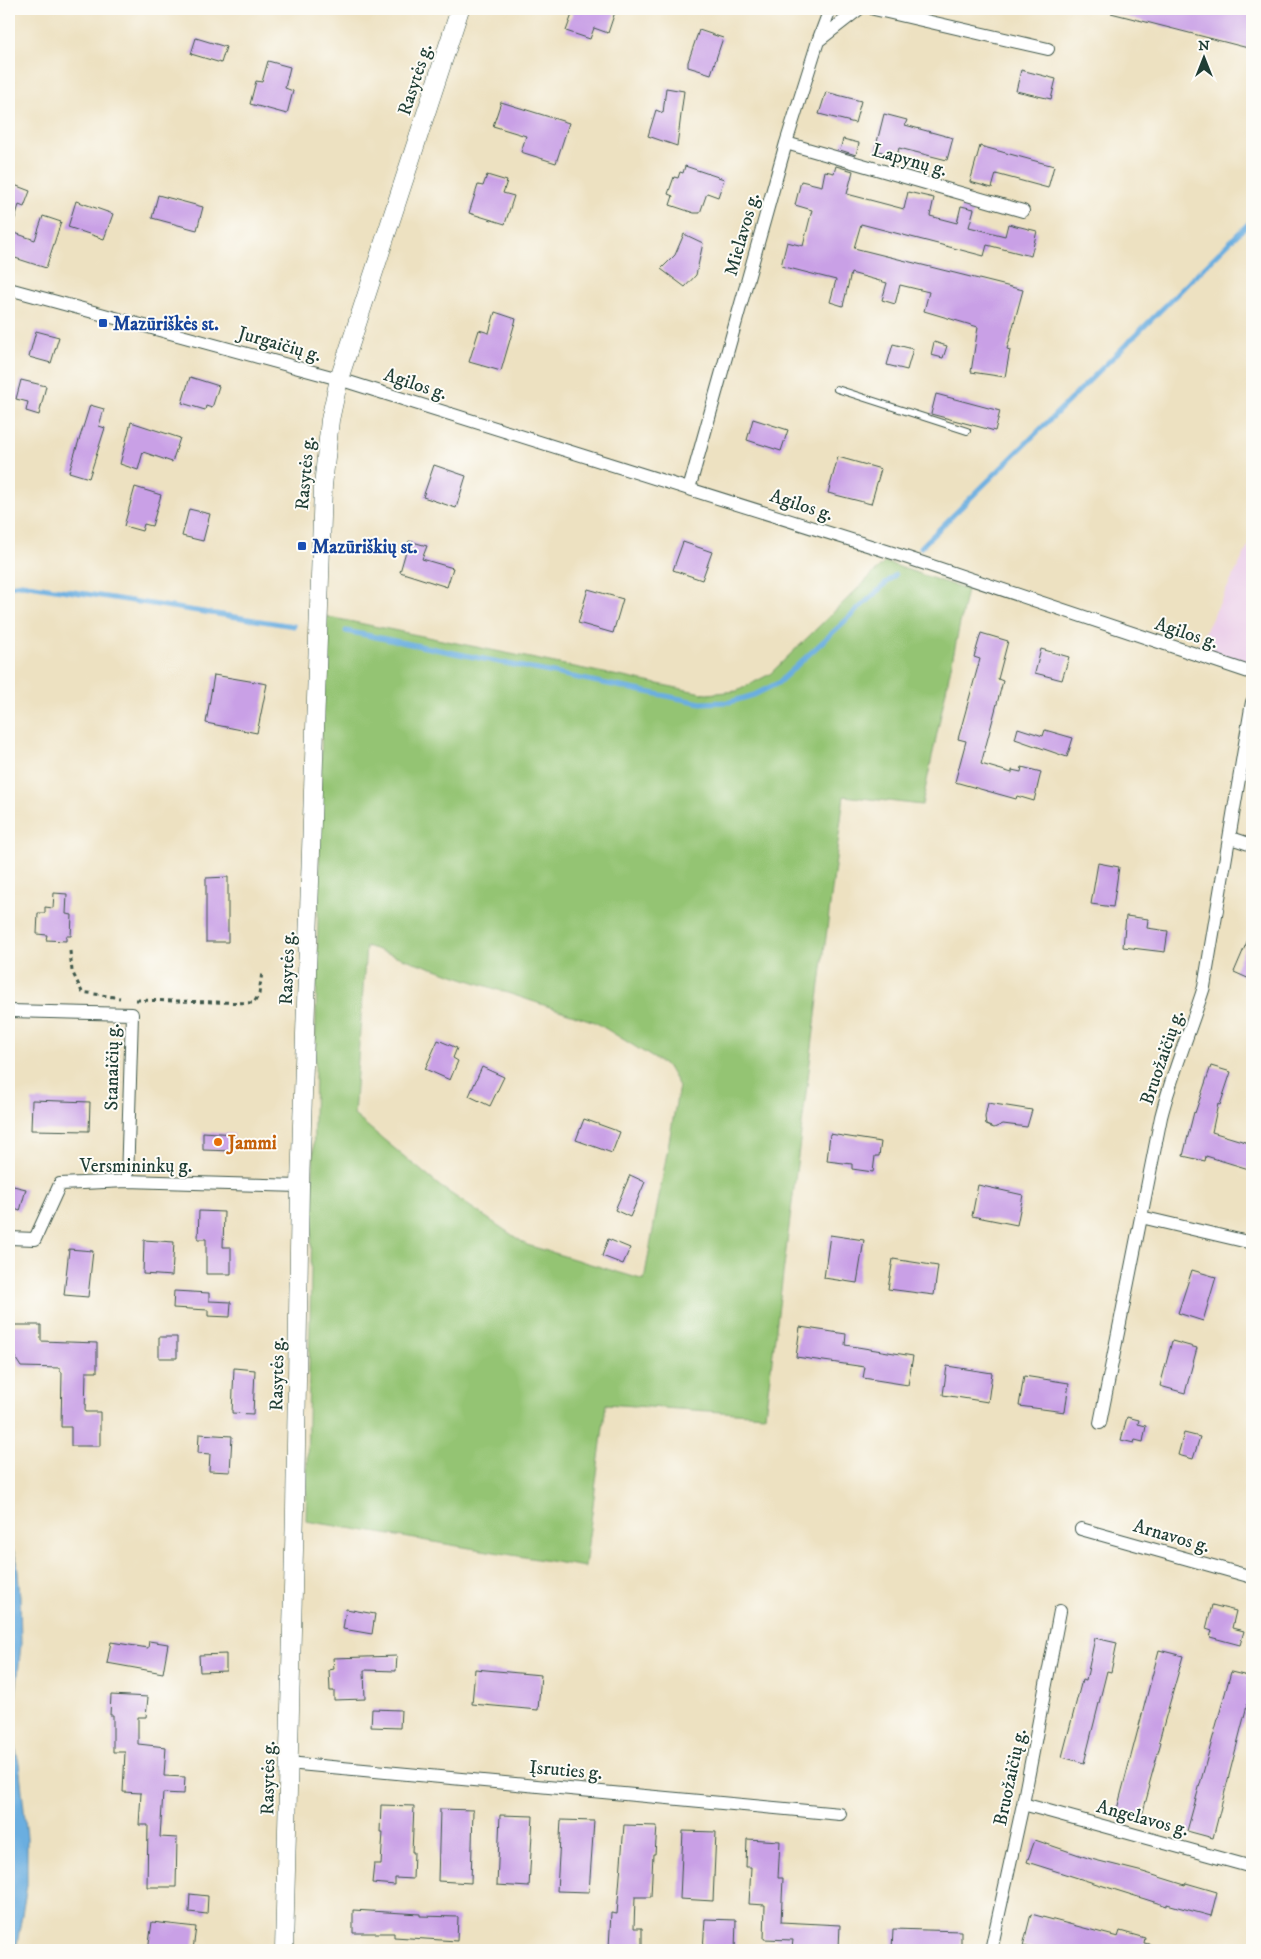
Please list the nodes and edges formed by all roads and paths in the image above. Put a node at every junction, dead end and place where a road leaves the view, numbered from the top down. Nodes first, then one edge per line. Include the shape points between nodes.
1 (460, 9) edge
2 (830, 9) edge
3 (859, 9) edge
4 (874, 9) edge
5 (818, 41) junction
6 (1048, 49) dead end
7 (786, 143) junction
8 (1023, 211) dead end
9 (9, 289) edge
10 (338, 379) junction
11 (837, 389) dead end
12 (967, 431) dead end
13 (689, 489) junction
14 (1252, 674) edge
15 (1252, 702) edge
16 (1231, 838) junction
17 (1252, 845) edge
18 (70, 951) dead end
19 (262, 972) dead end
20 (9, 1011) edge
21 (127, 1181) junction
22 (300, 1186) junction
23 (1141, 1217) junction
24 (9, 1238) edge
25 (1252, 1243) edge
26 (1100, 1423) dead end
27 (1081, 1529) dead end
28 (1252, 1577) edge
29 (1060, 1612) dead end
30 (288, 1763) junction
31 (1023, 1804) junction
32 (840, 1814) dead end
33 (1252, 1867) edge
34 (284, 1950) edge
35 (991, 1950) edge

1 - 10 main road, Rasytės g.
2 - 5 street, Mielavos g.
3 - 5 street
4 - 6 street
5 - 7 street, Mielavos g.
7 - 8 street, Lapynų g.
7 - 13 street, Mielavos g.
9 - 10 street, Jurgaičių g.
10 - 13 street, Agilos g.
10 - 22 main road, Rasytės g. via 322,493
11 - 12 lane
13 - 14 street, Agilos g. via 914,560
15 - 16 street, Bruožaičių g.
16 - 17 street
16 - 23 street, Bruožaičių g. via 1204,987 1169,1087
18 - 19 path via 72,971 82,992 127,999 254,1003 259,994
20 - 21 street, Stanaičių g. via 132,1014
21 - 22 street, Versmininkų g.
21 - 24 street, Versmininkų g. via 60,1184 35,1239
22 - 30 main road, Rasytės g.
23 - 25 street
23 - 26 street, Bruožaičių g.
27 - 28 street, Arnavos g.
29 - 31 street, Bruožaičių g.
30 - 32 street, Įsruties g.
30 - 34 main road, Rasytės g.
31 - 33 street, Angelavos g.
31 - 35 street, Bruožaičių g.

